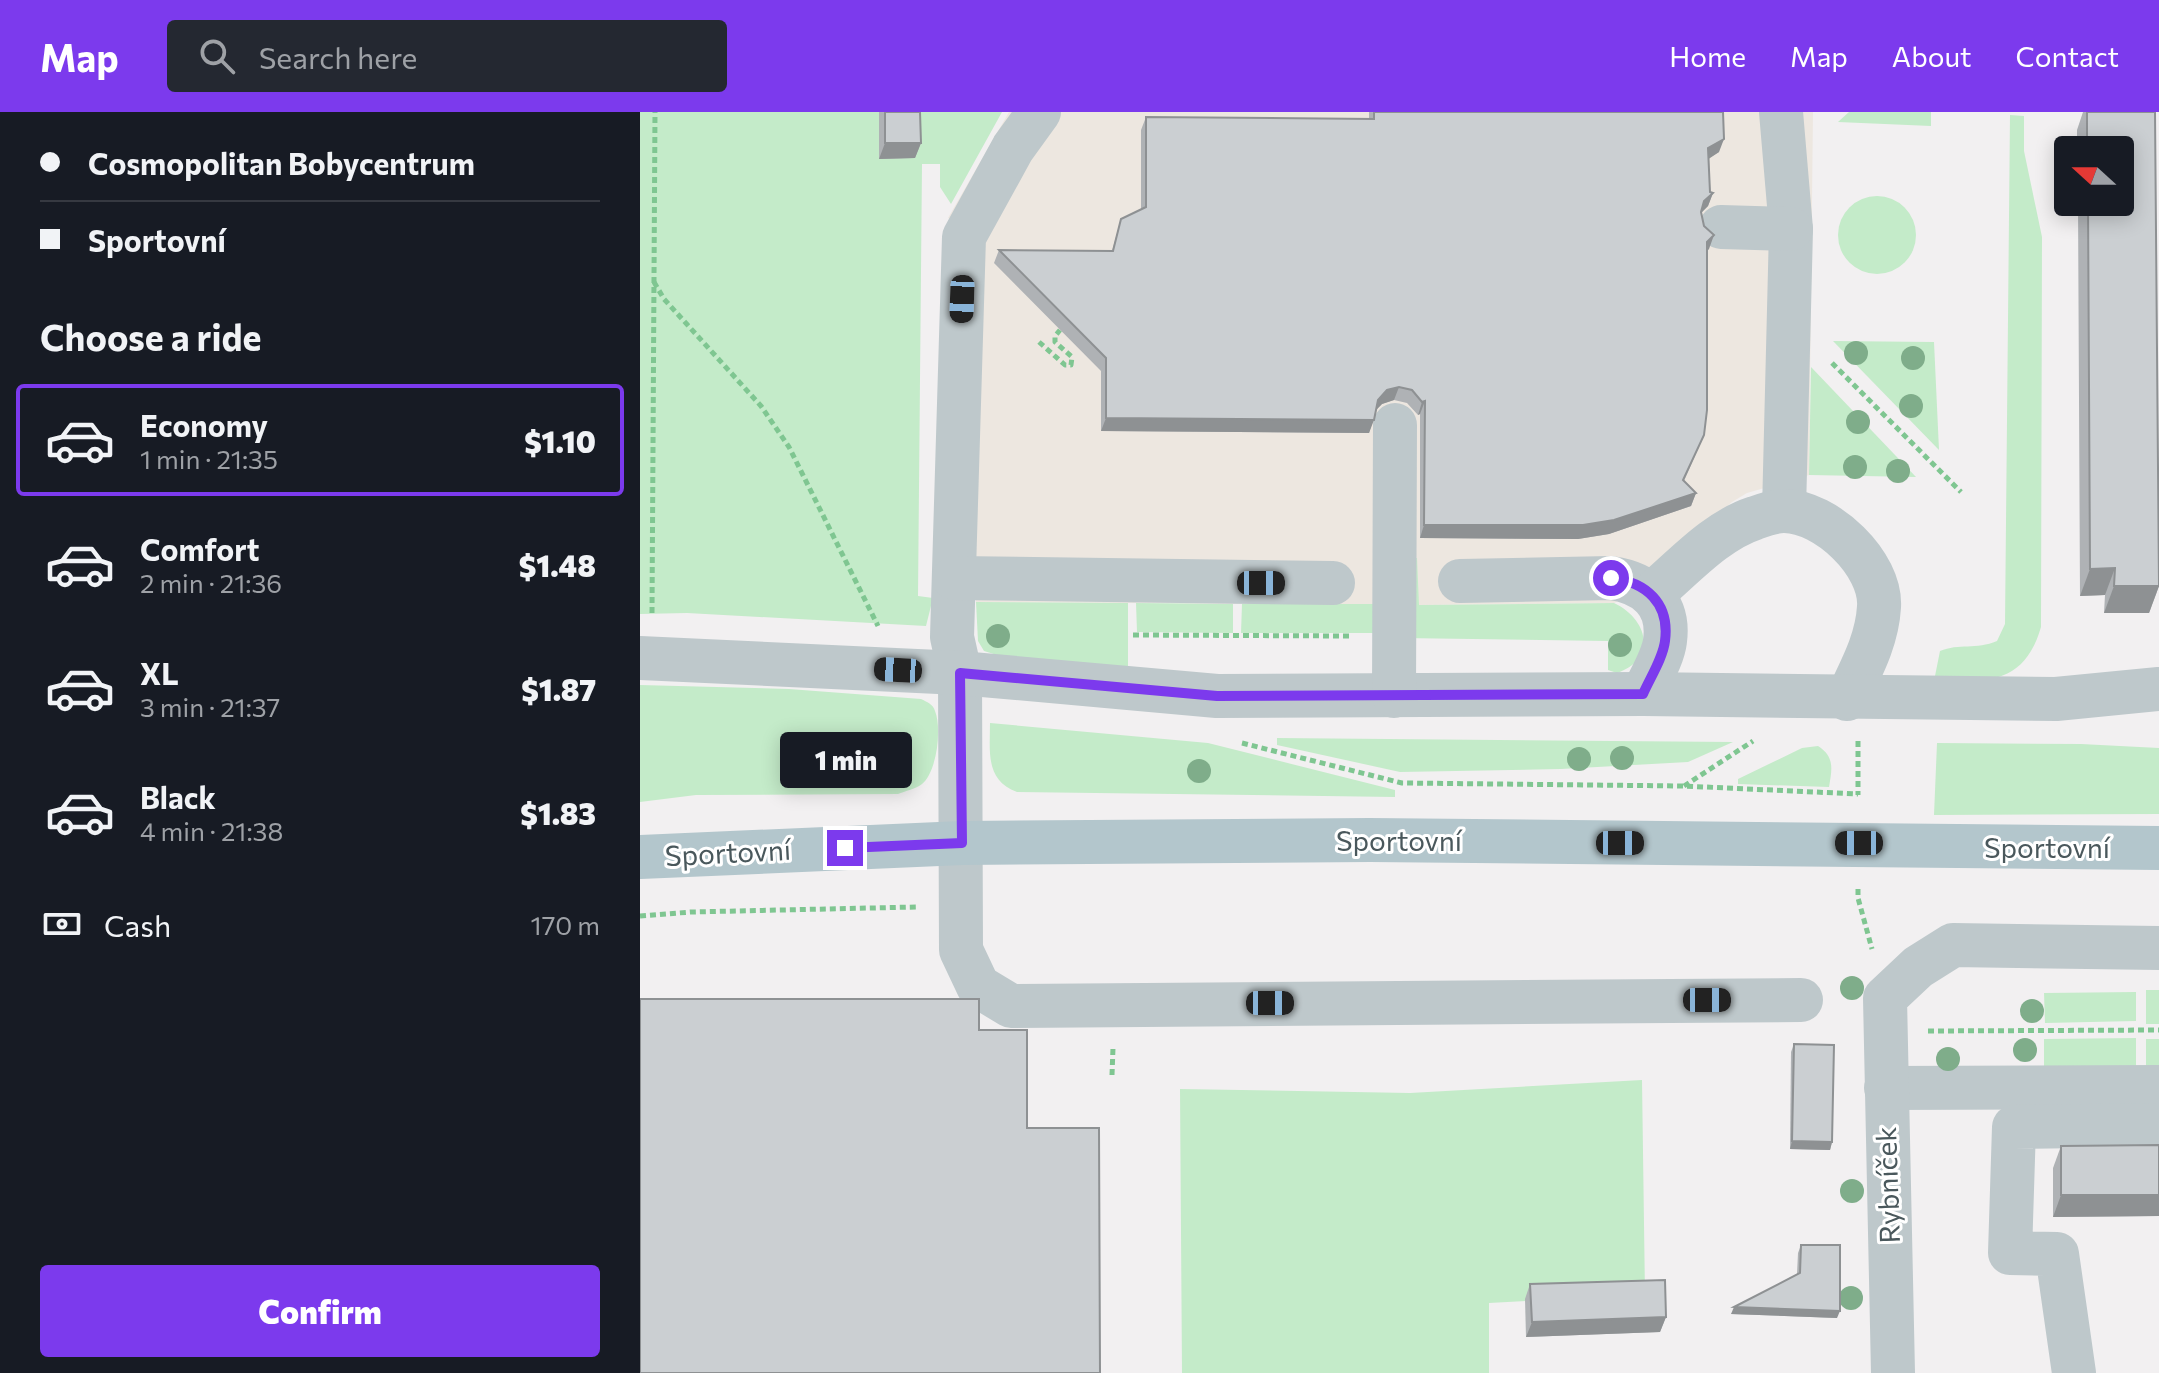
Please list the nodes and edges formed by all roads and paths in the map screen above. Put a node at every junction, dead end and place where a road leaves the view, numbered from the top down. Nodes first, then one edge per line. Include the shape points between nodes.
1 (655, 112) edge
2 (1039, 112) edge
3 (1781, 112) edge
4 (1721, 227) dead end
5 (1791, 229) junction
6 (654, 282) junction
7 (1789, 320) junction
8 (1060, 330) edge
9 (1039, 342) dead end
10 (1395, 425) dead end
11 (1961, 492) dead end
12 (1784, 511) junction
13 (954, 578) junction
14 (1132, 581) junction
15 (1460, 581) dead end
16 (1333, 583) dead end
17 (1652, 594) junction
18 (880, 631) dead end
19 (1133, 635) junction
20 (1395, 636) junction
21 (646, 658) edge
22 (960, 673) junction
23 (1133, 688) junction
24 (2159, 689) edge
25 (1643, 694) junction
26 (1394, 696) junction
27 (1862, 699) junction
28 (1761, 736) dead end
29 (1233, 741) dead end
30 (1683, 786) junction
31 (1858, 794) junction
32 (962, 843) junction
33 (1859, 843) junction
34 (2159, 848) edge
35 (640, 857) edge
36 (1858, 898) dead end
37 (962, 906) junction
38 (640, 916) edge
39 (2159, 948) edge
40 (1801, 1000) dead end
41 (1885, 1015) junction
42 (2159, 1030) edge
43 (2159, 1087) edge
44 (1886, 1088) junction
45 (2159, 1125) edge
46 (1893, 1373) edge
47 (2074, 1373) edge

1 - 6 path
2 - 13 street via 964,237
3 - 5 street
4 - 5 street
5 - 7 street
6 - 18 path via 761,406 789,447
6 - 21 path
7 - 11 path
7 - 12 street
8 - 9 path via 1055,342 1072,357 1071,365
10 - 20 street
12 - 17 street via 1729,531
12 - 27 street via 1842,536 1861,555 1873,578 1880,604
13 - 14 street
13 - 22 street via 952,637
14 - 16 street
14 - 19 path
15 - 17 street via 1611,578 1633,581
17 - 25 street via 1664,615 1665,643
19 - 20 path
19 - 23 path
20 - 26 street
21 - 22 street
22 - 23 street
22 - 32 street
23 - 26 street via 1217,696
24 - 27 street via 2056,699
25 - 26 street
25 - 27 street
27 - 31 path
28 - 30 path
29 - 30 path via 1402,783
30 - 31 path
31 - 33 path
32 - 33 main road, Sportovní
32 - 35 main road, Sportovní
32 - 37 street
33 - 34 main road, Sportovní
33 - 36 path
37 - 38 path
37 - 40 street via 961,950 978,986 1011,1006
39 - 41 street via 1953,945 1918,967
41 - 42 path
41 - 44 street, Rybníček
43 - 44 street
44 - 46 street, Rybníček
45 - 47 street via 2014,1127 2010,1253 2057,1254

